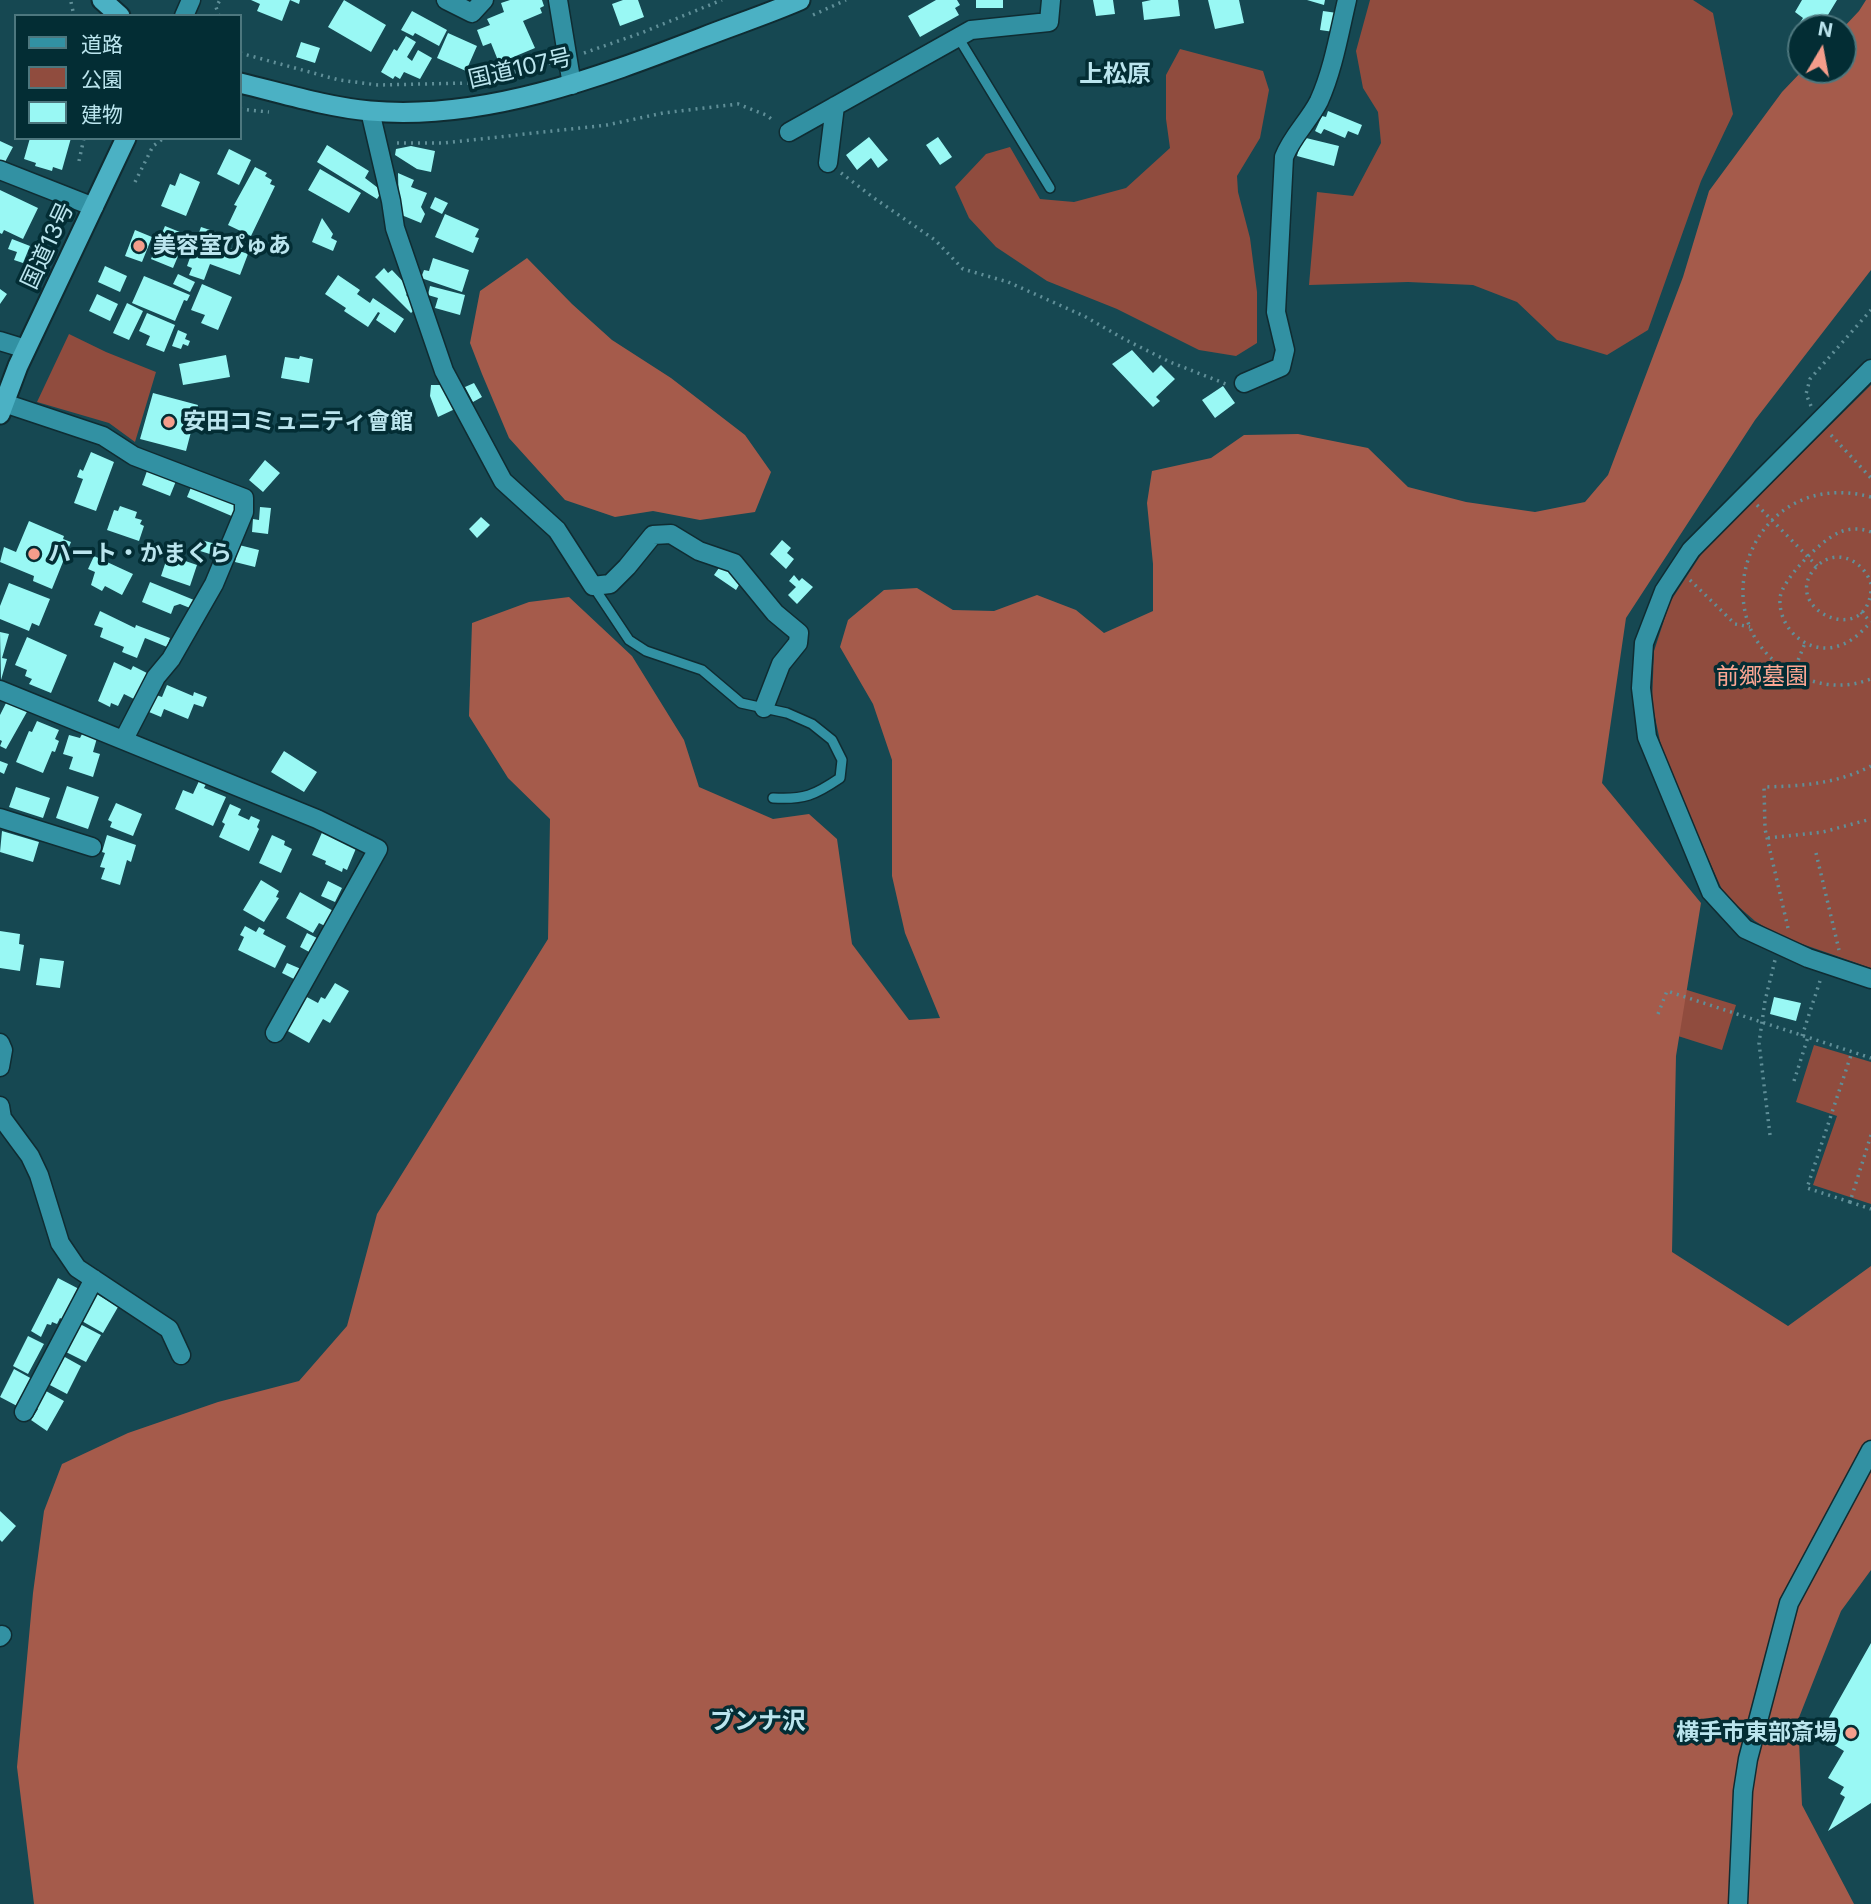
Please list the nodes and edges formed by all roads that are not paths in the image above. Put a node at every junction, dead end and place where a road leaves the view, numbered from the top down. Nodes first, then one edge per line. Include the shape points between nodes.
1 (102, 0) edge
2 (446, 0) edge
3 (484, 0) edge
4 (558, 0) edge
5 (800, 0) edge
6 (1051, 0) edge
7 (1347, 0) edge
8 (118, 14) edge
9 (958, 37) junction
10 (242, 83) edge
11 (572, 85) junction
12 (835, 107) junction
13 (370, 111) junction
14 (789, 132) road end
15 (125, 140) edge
16 (828, 163) road end
17 (0, 170) edge
18 (1050, 188) dead end
19 (94, 207) junction
20 (0, 341) edge
21 (26, 349) junction
22 (1871, 369) edge
23 (1244, 383) road end
24 (2, 408) edge
25 (593, 586) junction
26 (0, 690) edge
27 (764, 708) junction
28 (124, 739) junction
29 (773, 798) dead end
30 (0, 818) edge
31 (92, 847) dead end
32 (1871, 979) edge
33 (275, 1033) dead end
34 (0, 1043) edge
35 (0, 1067) edge
36 (0, 1106) edge
37 (94, 1279) junction
38 (181, 1355) dead end
39 (24, 1412) dead end
40 (1871, 1450) edge
41 (1738, 1904) edge

1 - 8 highway
2 - 3 street via 472,13
4 - 11 street
5 - 11 highway, 国道107号
6 - 9 street via 1049,22 971,30
7 - 23 street via 1328,79 1317,105 1290,140 1284,158 1276,312 1286,350 1281,367
9 - 12 street
9 - 18 lane
10 - 13 highway, 国道107号
11 - 13 highway, 国道107号 via 487,104
12 - 14 street
12 - 16 street
13 - 25 street via 395,228 444,370 503,481 556,530
15 - 19 highway, 国道13号
17 - 19 street
19 - 21 highway, 国道13号
20 - 21 street
21 - 24 highway, 国道13号
22 - 32 street via 1691,550 1664,591 1644,643 1641,688 1647,737 1711,892 1745,929
24 - 28 street via 103,436 134,456 244,498 244,512 214,584
25 - 27 lane via 629,640 646,651 702,670 741,702
25 - 27 street via 610,584 653,536 671,534 699,551 734,563 775,613 799,633
26 - 28 street
27 - 29 lane via 812,724 832,740 842,760 840,778 823,789 797,800
28 - 33 street via 317,818 378,849
30 - 31 street
34 - 35 street
36 - 37 street via 2,1118 30,1156 60,1242 77,1268
37 - 38 street via 169,1329
37 - 39 street
40 - 41 street via 1789,1604 1748,1759

